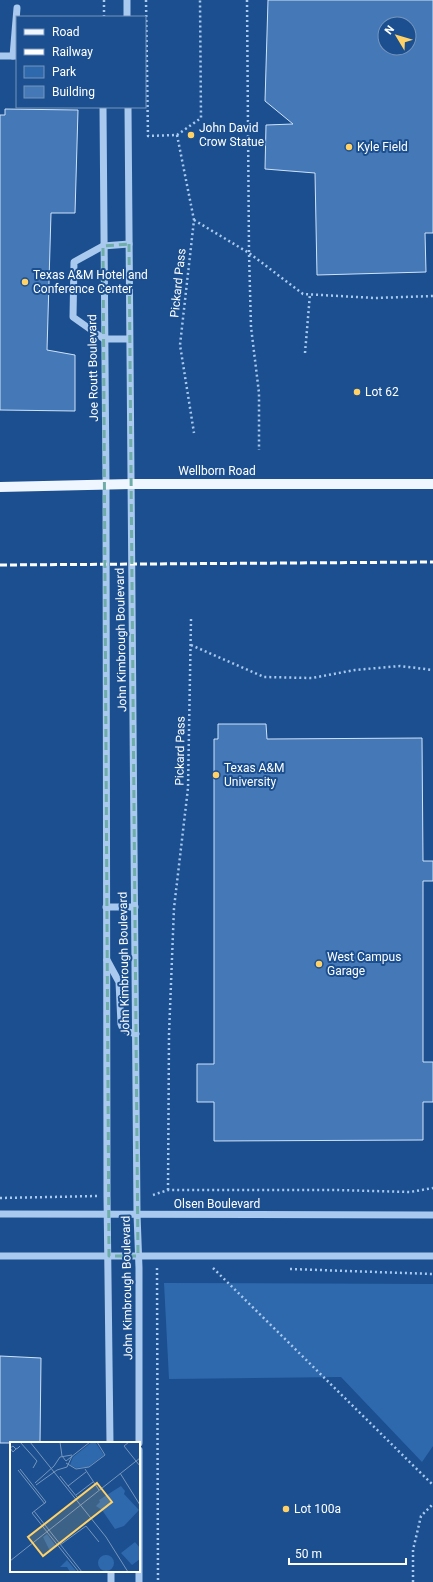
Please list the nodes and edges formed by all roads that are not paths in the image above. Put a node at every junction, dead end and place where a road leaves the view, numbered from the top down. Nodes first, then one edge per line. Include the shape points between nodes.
1 (127, 0) edge
2 (17, 8) dead end
3 (17, 16) edge
4 (127, 16) edge
5 (16, 32) edge
6 (0, 56) edge
7 (15, 56) edge
8 (103, 108) edge
9 (128, 108) edge
10 (129, 244) junction
11 (103, 246) junction
12 (104, 339) junction
13 (129, 339) junction
14 (106, 484) junction
15 (131, 484) junction
16 (433, 484) edge
17 (0, 486) edge
18 (106, 907) junction
19 (135, 907) junction
20 (107, 960) junction
21 (136, 1034) junction
22 (0, 1214) edge
23 (108, 1214) junction
24 (137, 1214) junction
25 (433, 1215) edge
26 (0, 1256) edge
27 (108, 1256) junction
28 (138, 1256) junction
29 (433, 1256) edge
30 (110, 1442) edge
31 (139, 1442) edge

1 - 4 street
2 - 3 street
5 - 7 street
6 - 7 street
8 - 11 street, Joe Routt Boulevard
9 - 10 street
10 - 11 street
10 - 13 street
11 - 12 street, Joe Routt Boulevard
11 - 12 street via 74,262 73,317
12 - 13 street
12 - 14 street, Joe Routt Boulevard
13 - 15 street
14 - 15 main road, Wellborn Road
14 - 17 main road, Wellborn Road
14 - 18 street, John Kimbrough Boulevard
15 - 16 main road, Wellborn Road
15 - 19 street, John Kimbrough Boulevard
18 - 19 street
18 - 20 street, John Kimbrough Boulevard
19 - 21 street, John Kimbrough Boulevard
20 - 21 street via 119,982 122,1028
20 - 23 street, John Kimbrough Boulevard
21 - 24 street, John Kimbrough Boulevard
22 - 23 street, Olsen Boulevard
23 - 24 street, Olsen Boulevard
23 - 27 street, John Kimbrough Boulevard
24 - 25 street, Olsen Boulevard
24 - 28 street, John Kimbrough Boulevard
26 - 27 street
27 - 28 street
27 - 30 street, John Kimbrough Boulevard
28 - 29 street
28 - 31 street, John Kimbrough Boulevard

